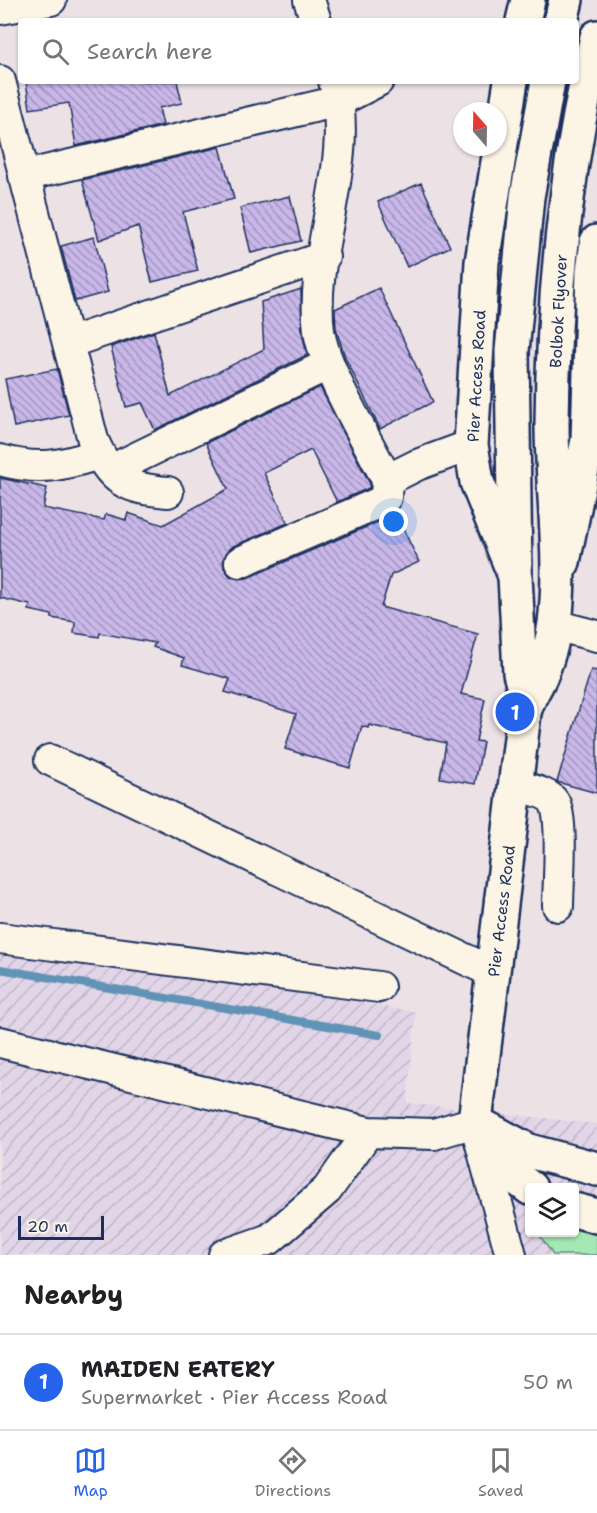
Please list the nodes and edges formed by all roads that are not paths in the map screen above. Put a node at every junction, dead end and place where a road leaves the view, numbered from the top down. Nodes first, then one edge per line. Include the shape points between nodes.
1 (51, 0) edge
2 (309, 0) edge
3 (528, 0) edge
4 (566, 0) edge
5 (0, 9) edge
6 (315, 18) edge
7 (524, 18) edge
8 (562, 18) edge
9 (597, 37) edge
10 (0, 81) edge
11 (366, 84) edge
12 (511, 84) edge
13 (547, 84) edge
14 (337, 91) edge
15 (24, 176) junction
16 (597, 242) edge
17 (324, 257) junction
18 (68, 343) junction
19 (329, 364) junction
20 (471, 445) junction
21 (0, 460) edge
22 (105, 462) junction
23 (387, 480) junction
24 (589, 480) edge
25 (168, 492) dead end
26 (240, 562) dead end
27 (515, 576) junction
28 (557, 588) junction
29 (554, 625) junction
30 (597, 636) edge
31 (527, 700) junction
32 (50, 760) dead end
33 (516, 785) junction
34 (558, 906) dead end
35 (0, 938) edge
36 (494, 973) junction
37 (379, 987) dead end
38 (0, 1042) edge
39 (475, 1122) junction
40 (368, 1132) junction
41 (597, 1169) edge
42 (525, 1184) edge
43 (579, 1211) edge
44 (597, 1216) edge
45 (278, 1247) edge
46 (224, 1255) edge
47 (511, 1255) edge

1 - 5 street
2 - 6 street
3 - 7 main road
4 - 8 main road
9 - 28 main road, Bolbok Flyover via 575,144 559,267 552,423
10 - 15 street
11 - 14 street
12 - 20 main road, Pier Access Road via 482,262
13 - 27 main road via 529,186 512,351
14 - 15 street
14 - 17 street via 338,159
15 - 18 street
16 - 24 main road, Pier Access Road via 592,283
17 - 18 street
17 - 19 street via 319,329
18 - 22 street via 93,440
19 - 22 street
19 - 23 street
20 - 23 street
20 - 27 main road, Pier Access Road via 477,482
21 - 22 street via 36,468
22 - 25 street via 124,484
23 - 26 street via 386,497 378,503
24 - 28 main road, Pier Access Road
27 - 31 main road, Pier Access Road via 519,666
28 - 29 main road, Pier Access Road
29 - 30 street
29 - 31 main road, Pier Access Road via 542,672
31 - 33 main road, Pier Access Road
32 - 36 street
33 - 34 street via 547,796 555,803 559,829
33 - 36 main road, Pier Access Road
35 - 37 street
36 - 39 main road, Pier Access Road
38 - 40 street
39 - 40 street via 434,1134
39 - 41 main road via 529,1151
39 - 42 main road via 514,1176
39 - 47 street
40 - 45 street via 327,1190
43 - 44 main road
45 - 46 street

